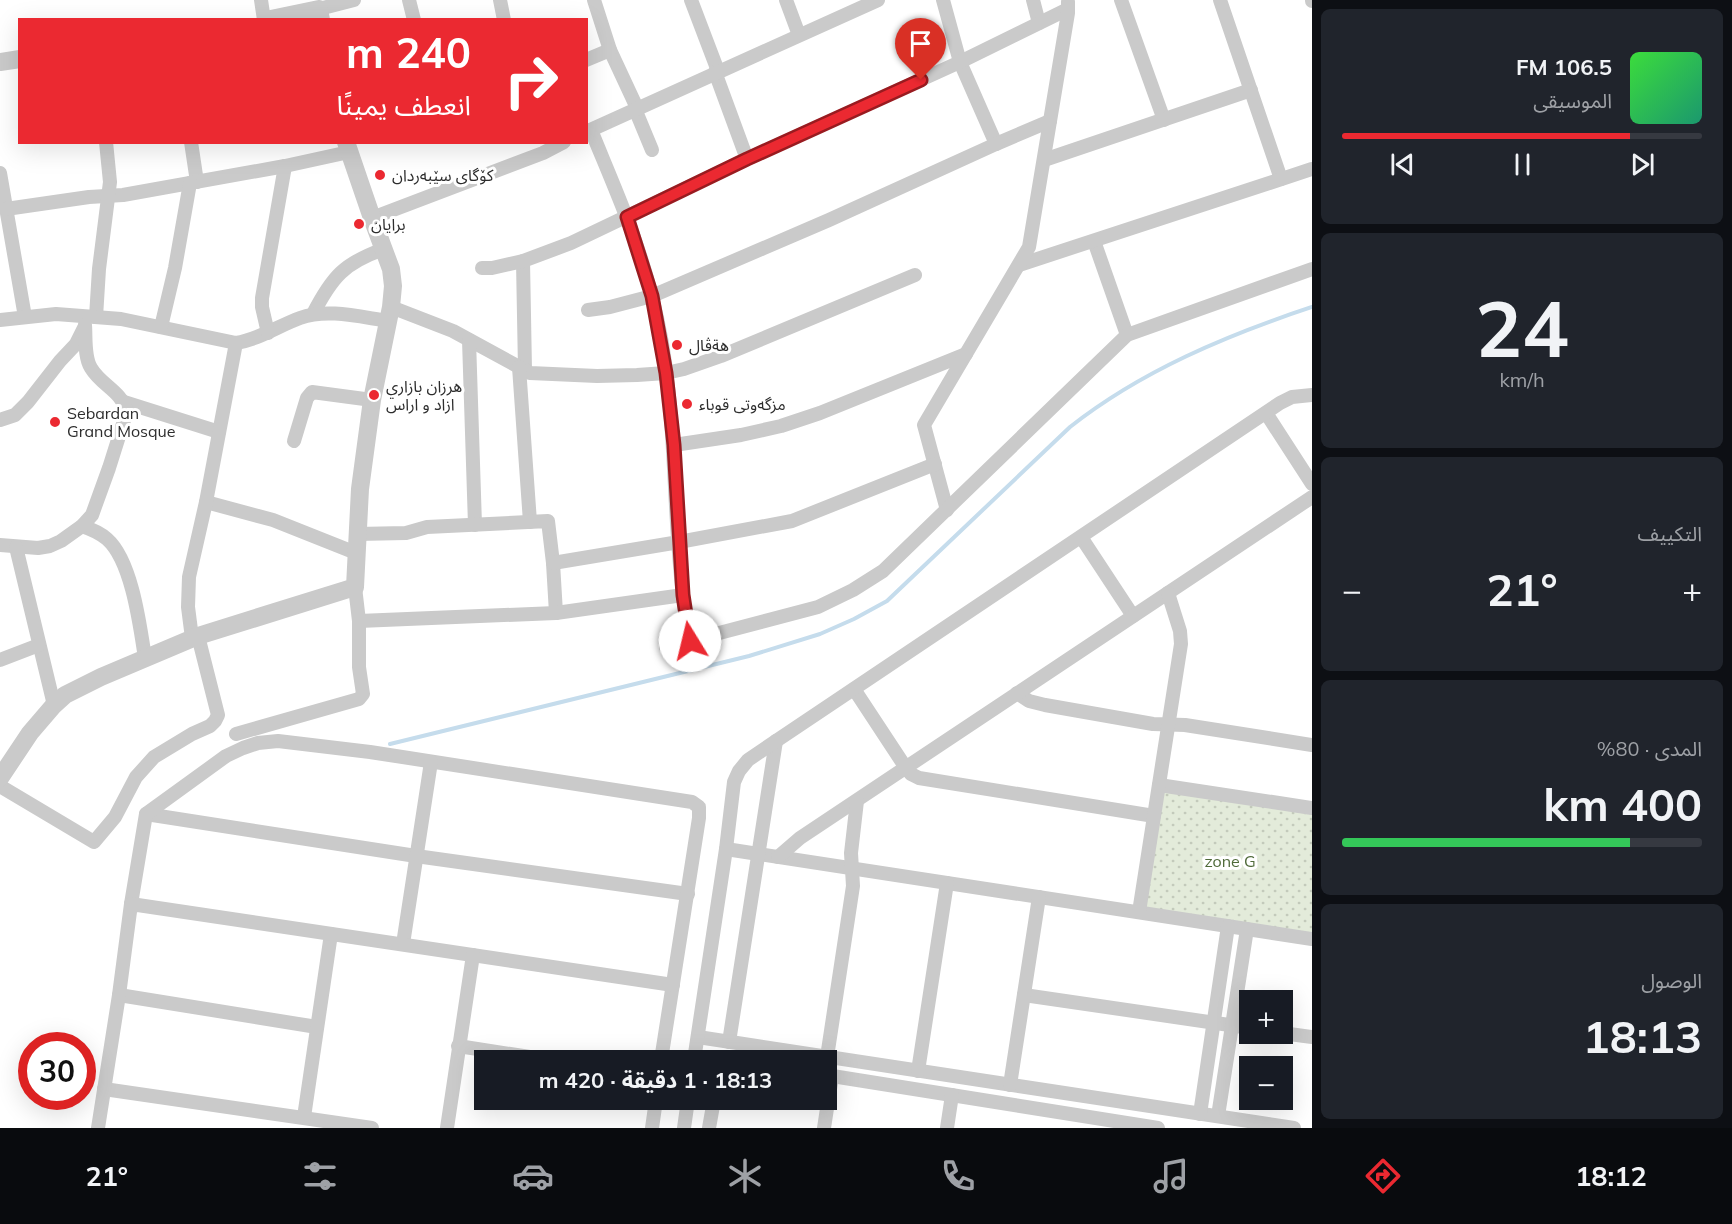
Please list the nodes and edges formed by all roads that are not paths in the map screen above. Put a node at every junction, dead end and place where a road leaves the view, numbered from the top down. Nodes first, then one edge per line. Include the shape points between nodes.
1 (261, 0) edge
2 (354, 0) edge
3 (409, 0) edge
4 (500, 0) edge
5 (594, 0) edge
6 (691, 0) edge
7 (786, 0) edge
8 (943, 0) edge
9 (1033, 0) edge
10 (1121, 0) edge
11 (1220, 0) edge
12 (875, 1) edge
13 (1068, 4) edge
14 (320, 14) edge
15 (265, 18) edge
16 (283, 18) edge
17 (414, 18) edge
18 (504, 18) edge
19 (1039, 23) junction
20 (799, 35) junction
21 (610, 50) junction
22 (18, 59) edge
23 (588, 59) edge
24 (0, 62) edge
25 (960, 62) junction
26 (717, 72) junction
27 (1251, 90) junction
28 (636, 108) junction
29 (1164, 120) junction
30 (1050, 121) junction
31 (589, 131) edge
32 (106, 144) edge
33 (191, 144) edge
34 (556, 144) edge
35 (996, 144) junction
36 (347, 147) edge
37 (541, 148) edge
38 (652, 150) dead end
39 (747, 159) junction
40 (1044, 160) junction
41 (285, 166) junction
42 (1312, 169) edge
43 (0, 173) edge
44 (1281, 179) junction
45 (194, 183) junction
46 (109, 196) junction
47 (6, 209) junction
48 (627, 217) junction
49 (372, 218) junction
50 (1094, 241) junction
51 (384, 249) junction
52 (14, 255) junction
53 (0, 258) edge
54 (523, 261) junction
55 (1019, 265) junction
56 (482, 268) dead end
57 (1312, 269) edge
58 (915, 275) dead end
59 (652, 296) junction
60 (588, 310) dead end
61 (313, 314) junction
62 (389, 314) junction
63 (25, 317) junction
64 (0, 320) edge
65 (89, 320) junction
66 (161, 327) junction
67 (268, 333) junction
68 (1127, 335) junction
69 (469, 340) junction
70 (236, 343) junction
71 (966, 354) junction
72 (522, 369) junction
73 (666, 373) junction
74 (1312, 395) edge
75 (372, 400) junction
76 (124, 402) junction
77 (1266, 413) junction
78 (0, 420) edge
79 (219, 432) junction
80 (294, 441) dead end
81 (674, 445) junction
82 (935, 464) junction
83 (1312, 484) edge
84 (1312, 497) edge
85 (206, 502) junction
86 (947, 510) junction
87 (530, 522) junction
88 (475, 525) junction
89 (82, 526) junction
90 (357, 534) junction
91 (1081, 537) junction
92 (679, 542) junction
93 (0, 544) edge
94 (16, 547) junction
95 (356, 554) junction
96 (553, 563) junction
97 (355, 587) junction
98 (1168, 593) junction
99 (683, 595) junction
100 (556, 613) junction
101 (1133, 616) junction
102 (359, 621) junction
103 (195, 637) junction
104 (690, 641) junction
105 (39, 645) junction
106 (666, 647) dead end
107 (145, 658) junction
108 (0, 660) edge
109 (854, 688) junction
110 (1017, 693) junction
111 (54, 705) junction
112 (1168, 724) junction
113 (236, 734) dead end
114 (776, 741) junction
115 (1312, 745) edge
116 (431, 762) junction
117 (906, 768) junction
118 (0, 778) edge
119 (1159, 785) junction
120 (0, 786) edge
121 (856, 801) junction
122 (1312, 808) edge
123 (146, 814) junction
124 (1154, 816) junction
125 (726, 849) junction
126 (758, 854) junction
127 (416, 856) junction
128 (778, 857) junction
129 (852, 868) junction
130 (947, 883) junction
131 (687, 894) junction
132 (1039, 897) junction
133 (131, 904) junction
134 (1139, 912) junction
135 (1228, 926) junction
136 (1247, 929) junction
137 (331, 934) junction
138 (1312, 939) edge
139 (403, 944) junction
140 (473, 955) junction
141 (673, 985) junction
142 (119, 995) junction
143 (1024, 995) junction
144 (1214, 1023) junction
145 (1233, 1025) junction
146 (1239, 1026) edge
147 (318, 1027) junction
148 (1293, 1034) edge
149 (698, 1037) junction
150 (1312, 1037) edge
151 (729, 1042) junction
152 (459, 1046) junction
153 (485, 1050) edge
154 (663, 1050) edge
155 (696, 1050) edge
156 (781, 1050) edge
157 (828, 1050) edge
158 (837, 1059) edge
159 (918, 1071) junction
160 (837, 1077) edge
161 (1010, 1085) junction
162 (104, 1089) junction
163 (952, 1095) junction
164 (655, 1110) edge
165 (687, 1110) edge
166 (713, 1110) edge
167 (826, 1110) edge
168 (1066, 1113) junction
169 (1200, 1114) junction
170 (1218, 1116) junction
171 (304, 1117) junction
172 (98, 1128) edge
173 (372, 1128) edge
174 (447, 1128) edge
175 (652, 1128) edge
176 (684, 1128) edge
177 (710, 1128) edge
178 (824, 1128) edge
179 (947, 1128) edge
180 (1064, 1128) edge
181 (1158, 1128) edge
182 (1294, 1128) edge

1 - 15 street
2 - 14 street
3 - 17 street
4 - 18 street
5 - 21 street
6 - 26 street
7 - 20 street
8 - 25 street
9 - 19 street
10 - 29 street
11 - 27 street
12 - 20 street
13 - 19 street
13 - 30 street
14 - 16 street
19 - 25 street
20 - 26 street
21 - 23 street
21 - 28 street
22 - 24 street
25 - 35 street
25 - 39 street
26 - 28 street
26 - 39 street
27 - 29 street
27 - 44 street
28 - 31 street
28 - 38 street
29 - 40 street
30 - 35 street
30 - 40 street
31 - 48 street
32 - 46 street
33 - 45 street
34 - 37 street
35 - 59 street
36 - 41 street
36 - 49 street
37 - 49 street
39 - 48 street
40 - 55 street via 1029,248
41 - 45 street
41 - 67 street via 262,298
42 - 44 street
43 - 47 street
44 - 50 street
45 - 46 street
45 - 66 street
46 - 47 street
46 - 65 street
47 - 52 street
48 - 54 street
48 - 59 street
49 - 51 street
50 - 55 street
50 - 68 street
51 - 61 street via 351,263 323,294
51 - 62 street via 392,268
52 - 53 street
52 - 63 street
54 - 56 street
54 - 72 street
55 - 71 street
57 - 68 street
58 - 73 street via 755,343
59 - 60 street
59 - 73 street
61 - 62 street
61 - 67 street
62 - 69 street via 453,331
62 - 75 street
63 - 64 street
63 - 65 street via 56,315
65 - 66 street via 121,319
65 - 76 street via 89,366
65 - 78 street via 76,344 28,402 15,415
66 - 70 street
67 - 70 street
68 - 86 street
69 - 72 street
69 - 88 street
70 - 79 street
71 - 81 street via 782,426
71 - 82 street via 924,425
72 - 73 street via 530,373 597,376
72 - 87 street
73 - 81 street
74 - 77 street via 1292,397
75 - 80 street via 312,392
75 - 90 street
76 - 79 street
76 - 89 street via 127,411 109,468 92,515
77 - 83 street
77 - 91 street
79 - 85 street
81 - 92 street
82 - 86 street
82 - 92 street via 792,521
84 - 98 street
85 - 95 street via 273,520
85 - 103 street via 189,577 188,607
86 - 104 street via 883,571 853,590 818,607
87 - 88 street
87 - 96 street via 548,521
88 - 90 street
89 - 94 street via 50,546
89 - 107 street via 108,540 121,561 132,589
90 - 95 street
91 - 101 street
91 - 109 street
92 - 96 street
92 - 99 street
93 - 94 street
94 - 105 street
95 - 97 street
96 - 100 street
97 - 102 street
97 - 103 street
98 - 101 street
98 - 112 street via 1181,644
99 - 100 street
99 - 104 street
100 - 102 street
101 - 110 street
102 - 113 street via 363,694 359,699
103 - 107 street
103 - 120 street via 218,715 210,726 154,757 136,777 115,817 94,842
104 - 106 street
105 - 108 street
105 - 111 street
107 - 111 street via 92,681
109 - 114 street
109 - 117 street
110 - 112 street via 1045,705
110 - 117 street
111 - 118 street
112 - 115 street
112 - 119 street
114 - 125 street via 739,771 734,782
114 - 126 street
116 - 123 street via 278,741 258,743 226,756
116 - 127 street
116 - 131 street via 692,801 699,807 699,818
117 - 121 street
117 - 124 street via 919,778
119 - 122 street
119 - 124 street
121 - 128 street
121 - 129 street
123 - 127 street
123 - 133 street
124 - 134 street
125 - 126 street
125 - 149 street
126 - 128 street
126 - 151 street
127 - 131 street
127 - 139 street
128 - 129 street
129 - 130 street
129 - 157 street via 854,886
130 - 132 street
130 - 159 street
131 - 141 street
132 - 134 street
132 - 143 street
133 - 137 street
133 - 142 street
134 - 135 street
135 - 136 street
135 - 144 street
136 - 138 street
136 - 145 street
137 - 139 street
137 - 147 street
139 - 140 street
140 - 141 street
140 - 152 street
141 - 154 street
142 - 147 street
142 - 162 street
143 - 144 street
143 - 161 street
144 - 145 street
144 - 169 street
145 - 146 street
145 - 170 street
147 - 171 street
148 - 150 street
149 - 151 street
149 - 155 street
151 - 156 street
152 - 153 street
152 - 174 street
158 - 159 street
159 - 161 street
160 - 163 street
161 - 169 street
162 - 171 street
162 - 172 street
163 - 168 street
163 - 179 street
164 - 175 street
165 - 176 street
166 - 177 street
167 - 178 street
168 - 180 street
168 - 181 street
169 - 170 street
170 - 182 street
171 - 173 street

